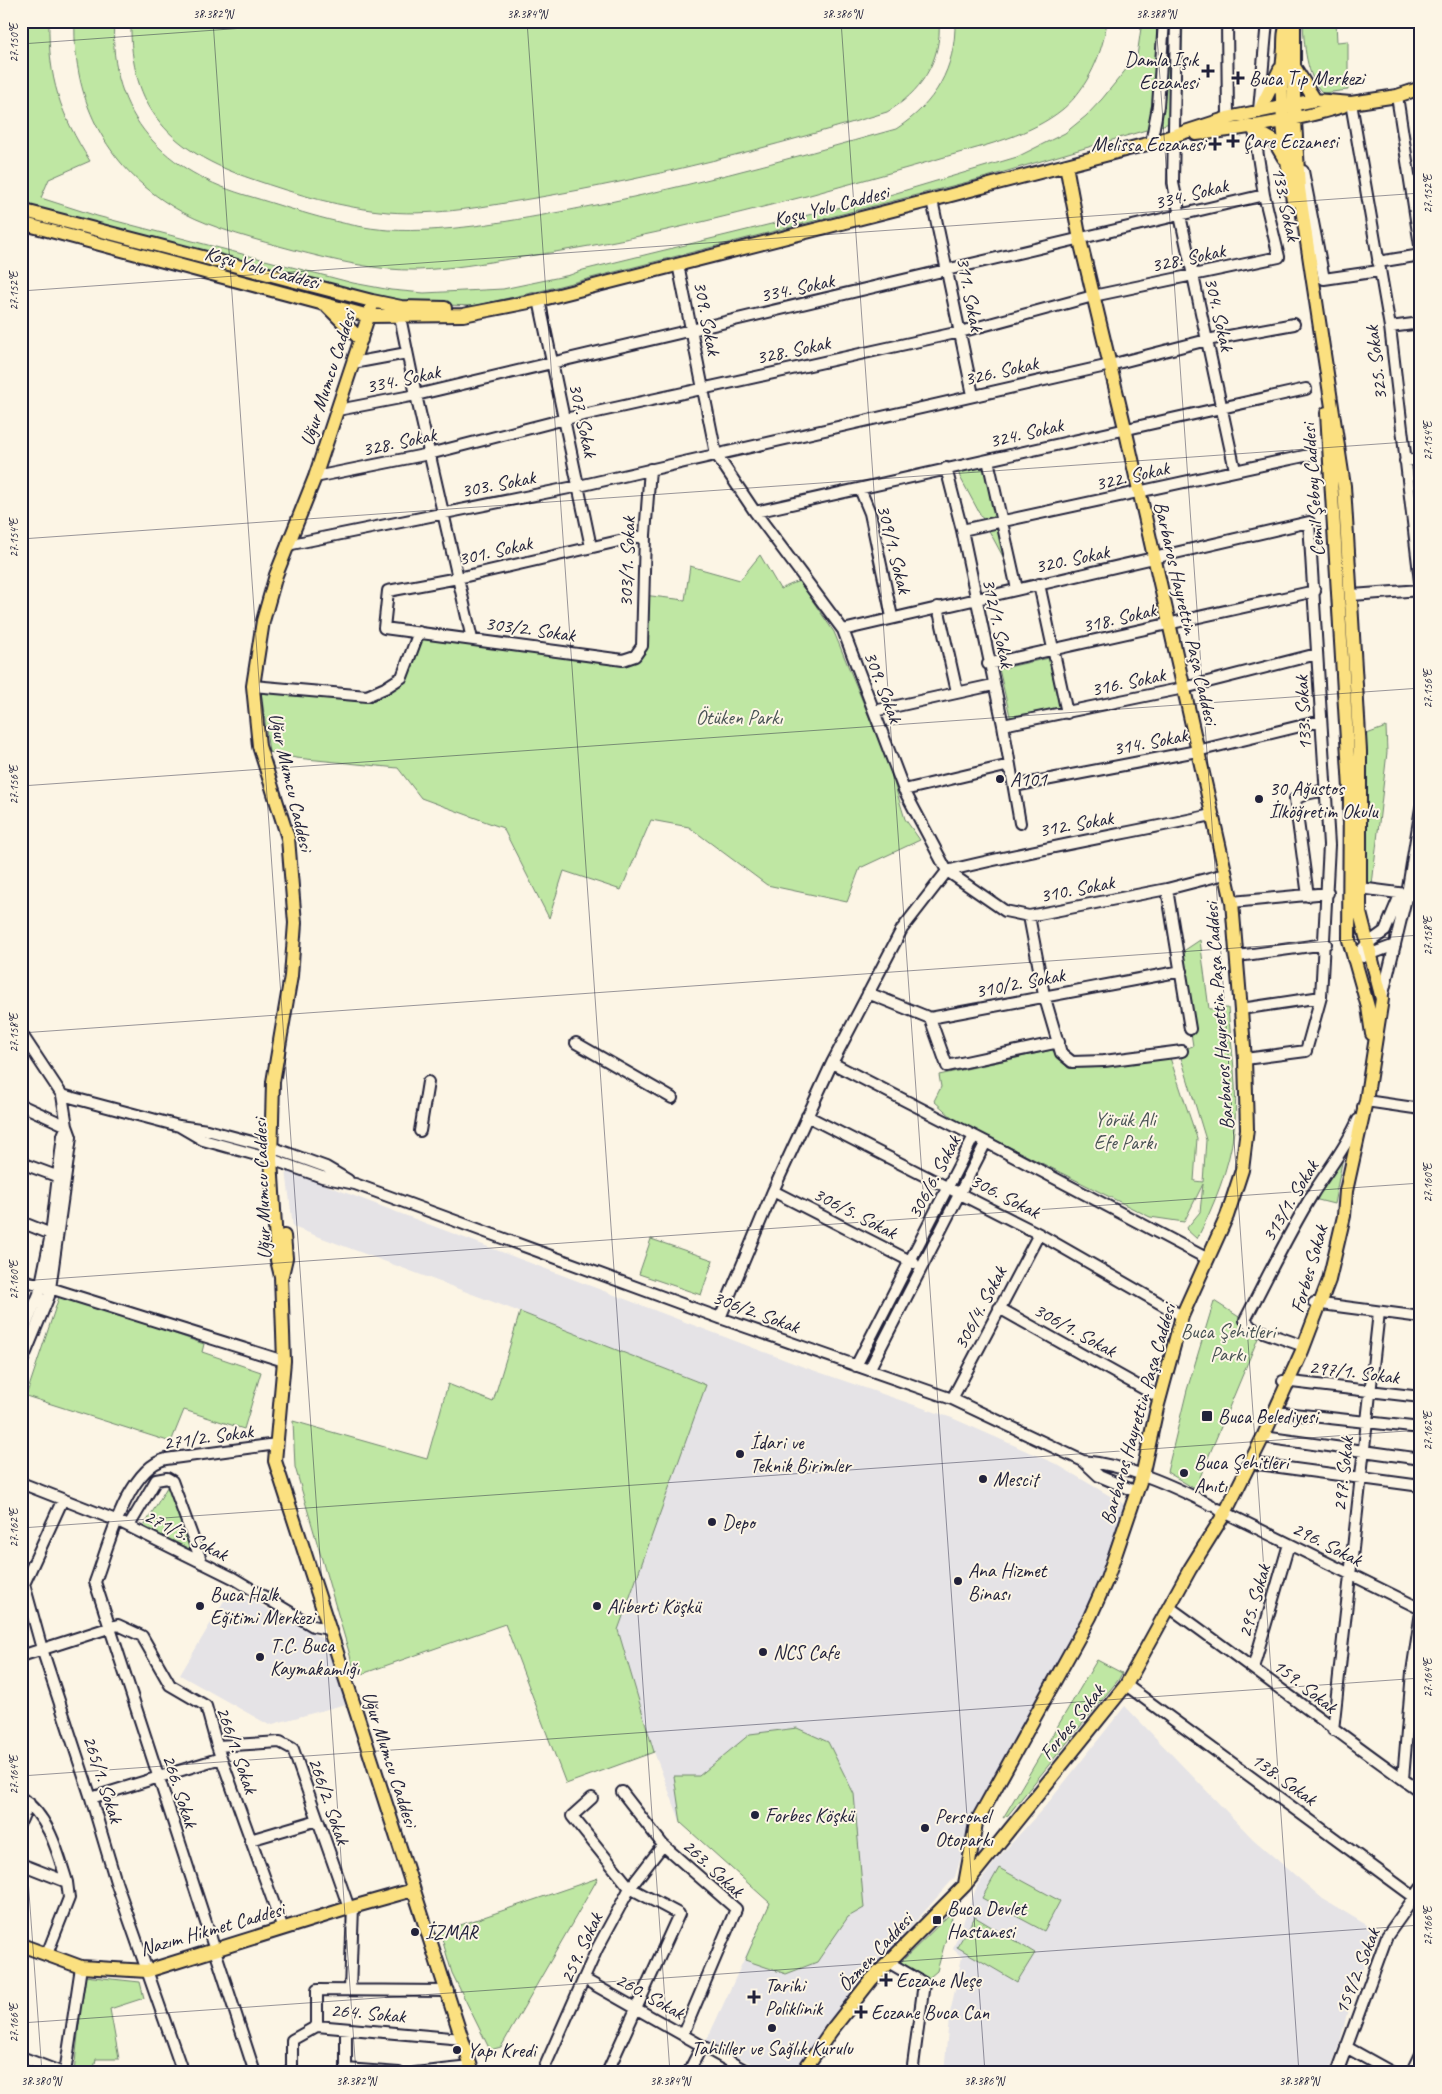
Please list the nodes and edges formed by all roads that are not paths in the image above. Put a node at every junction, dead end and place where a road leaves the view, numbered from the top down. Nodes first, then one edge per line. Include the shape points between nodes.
1 (1164, 21) edge
2 (1176, 21) edge
3 (1227, 21) edge
4 (1267, 21) edge
5 (1288, 21) edge
6 (1294, 21) edge
7 (1288, 65) junction
8 (1421, 88) edge
9 (1397, 96) junction
10 (1314, 100) junction
11 (1351, 103) junction
12 (1288, 104) junction
13 (1259, 112) junction
14 (1228, 118) junction
15 (1289, 118) junction
16 (1251, 128) junction
17 (1173, 136) junction
18 (1151, 143) junction
19 (1298, 146) junction
20 (1286, 161) junction
21 (1066, 166) junction
22 (1264, 194) junction
23 (932, 200) junction
24 (21, 210) edge
25 (1181, 215) junction
26 (21, 223) edge
27 (1080, 240) junction
28 (1421, 254) edge
29 (1279, 257) joint
30 (678, 264) junction
31 (1379, 267) junction
32 (948, 270) junction
33 (1192, 274) junction
34 (1093, 296) junction
35 (359, 297) junction
36 (539, 300) junction
37 (325, 304) junction
38 (370, 312) junction
39 (401, 312) junction
40 (1421, 323) edge
41 (1294, 324) dead end
42 (1390, 327) junction
43 (692, 329) junction
44 (960, 332) junction
45 (361, 340) junction
46 (1207, 340) junction
47 (407, 353) junction
48 (552, 361) junction
49 (353, 363) junction
50 (1110, 365) junction
51 (702, 388) junction
52 (1306, 389) dead end
53 (416, 395) junction
54 (973, 395) junction
55 (1222, 408) junction
56 (338, 410) junction
57 (565, 419) junction
58 (1125, 428) junction
59 (429, 454) junction
60 (716, 454) junction
61 (1309, 455) dead end
62 (988, 460) junction
63 (1421, 460) edge
64 (1405, 461) junction
65 (650, 468) junction
66 (946, 468) junction
67 (1235, 470) junction
68 (316, 477) junction
69 (579, 486) junction
70 (860, 489) junction
71 (1139, 492) junction
72 (444, 512) junction
73 (754, 512) junction
74 (1309, 522) joint
75 (1002, 523) junction
76 (962, 530) junction
77 (644, 535) junction
78 (287, 545) junction
79 (591, 547) junction
80 (1154, 559) junction
81 (1419, 562) edge
82 (458, 578) junction
83 (1039, 584) junction
84 (1017, 589) junction
85 (1421, 590) edge
86 (1315, 591) junction
87 (1352, 595) junction
88 (975, 600) junction
89 (938, 607) junction
90 (892, 617) junction
91 (1169, 624) junction
92 (384, 628) joint
93 (843, 630) junction
94 (419, 632) junction
95 (472, 639) junction
96 (1053, 650) junction
97 (1317, 654) junction
98 (635, 656) joint
99 (988, 664) junction
100 (993, 684) junction
101 (253, 686) junction
102 (1184, 688) junction
103 (957, 692) junction
104 (874, 711) junction
105 (1067, 713) junction
106 (1321, 721) junction
107 (1003, 725) junction
108 (1197, 751) junction
109 (1010, 765) junction
110 (1014, 786) junction
111 (904, 790) junction
112 (1325, 790) junction
113 (1421, 808) edge
114 (1212, 815) junction
115 (1020, 823) dead end
116 (947, 871) junction
117 (1224, 874) junction
118 (1360, 888) junction
119 (1167, 889) junction
120 (1328, 894) junction
121 (1406, 894) junction
122 (1308, 896) junction
123 (1421, 896) edge
124 (1232, 902) junction
125 (1029, 916) junction
126 (1326, 944) junction
127 (1395, 945) junction
128 (1369, 950) junction
129 (1238, 956) junction
130 (1353, 959) junction
131 (1182, 971) junction
132 (868, 993) junction
133 (1044, 995) junction
134 (1321, 997) junction
135 (1382, 998) junction
136 (1241, 1009) junction
137 (930, 1018) junction
138 (1190, 1029) dead end
139 (21, 1034) edge
140 (576, 1042) dead end
141 (1059, 1042) junction
142 (1374, 1044) junction
143 (1182, 1051) dead end
144 (1245, 1059) junction
145 (832, 1063) junction
146 (428, 1082) dead end
147 (62, 1095) junction
148 (672, 1098) dead end
149 (1366, 1101) junction
150 (21, 1105) edge
151 (1421, 1109) edge
152 (807, 1116) junction
153 (67, 1126) junction
154 (420, 1131) dead end
155 (974, 1136) junction
156 (986, 1142) junction
157 (274, 1154) junction
158 (21, 1163) edge
159 (59, 1177) junction
160 (948, 1186) junction
161 (773, 1191) junction
162 (959, 1192) junction
163 (21, 1222) edge
164 (51, 1234) junction
165 (1039, 1234) junction
166 (1208, 1259) junction
167 (910, 1261) junction
168 (921, 1267) junction
169 (21, 1279) edge
170 (46, 1286) junction
171 (1317, 1304) junction
172 (999, 1308) junction
173 (1379, 1312) junction
174 (1182, 1316) junction
175 (1421, 1317) edge
176 (720, 1318) junction
177 (21, 1337) edge
178 (1298, 1344) junction
179 (284, 1361) junction
180 (21, 1364) edge
181 (856, 1366) junction
182 (869, 1370) junction
183 (1285, 1381) junction
184 (1370, 1392) junction
185 (1421, 1397) edge
186 (1160, 1398) junction
187 (952, 1399) junction
188 (1274, 1412) junction
189 (1366, 1423) junction
190 (1421, 1428) edge
191 (1263, 1437) junction
192 (277, 1444) junction
193 (1363, 1451) junction
194 (1421, 1458) edge
195 (1083, 1461) junction
196 (1250, 1463) junction
197 (1142, 1476) junction
198 (1361, 1479) junction
199 (21, 1483) edge
200 (1421, 1486) edge
201 (1137, 1492) junction
202 (63, 1499) junction
203 (1218, 1509) junction
204 (118, 1521) junction
205 (129, 1526) junction
206 (1289, 1544) junction
207 (202, 1563) junction
208 (1350, 1576) junction
209 (1169, 1607) junction
210 (1421, 1611) edge
211 (109, 1628) junction
212 (328, 1629) junction
213 (42, 1649) junction
214 (21, 1656) edge
215 (1253, 1668) junction
216 (1416, 1672) edge
217 (1126, 1685) junction
218 (1333, 1730) junction
219 (217, 1746) junction
220 (221, 1758) junction
221 (157, 1778) junction
222 (1402, 1779) junction
223 (622, 1792) dead end
224 (1421, 1792) edge
225 (91, 1798) junction
226 (592, 1798) dead end
227 (25, 1801) edge
228 (318, 1820) junction
229 (21, 1821) edge
230 (250, 1840) junction
231 (663, 1845) junction
232 (21, 1864) edge
233 (67, 1882) junction
234 (964, 1885) junction
235 (630, 1888) junction
236 (413, 1890) junction
237 (1419, 1896) edge
238 (351, 1908) junction
239 (283, 1929) junction
240 (21, 1945) edge
241 (213, 1950) junction
242 (47, 1954) junction
243 (888, 1962) junction
244 (81, 1967) junction
245 (147, 1971) junction
246 (584, 1980) junction
247 (350, 1990) junction
248 (448, 1991) junction
249 (635, 2009) junction
250 (317, 2026) junction
251 (346, 2028) junction
252 (683, 2034) junction
253 (462, 2039) junction
254 (702, 2046) junction
255 (1346, 2047) junction
256 (1421, 2052) edge
257 (21, 2057) edge
258 (472, 2070) edge
259 (253, 2072) edge
260 (64, 2073) edge
261 (183, 2073) edge
262 (292, 2073) edge
263 (399, 2073) edge
264 (415, 2073) edge
265 (542, 2073) edge
266 (607, 2073) edge
267 (688, 2073) edge
268 (750, 2073) edge
269 (802, 2073) edge
270 (912, 2073) edge
271 (1337, 2073) edge
272 (1393, 2073) edge
273 (1411, 2073) edge

1 - 18 street via 1158,106
2 - 17 street, 304. Sokak
3 - 14 street
4 - 13 street
5 - 7 main road
6 - 7 main road
7 - 10 main road
7 - 12 main road
7 - 13 main road
8 - 9 main road
9 - 11 main road
9 - 28 street
10 - 11 main road
10 - 12 main road, Koşu Yolu Caddesi
11 - 15 main road, Koşu Yolu Caddesi
11 - 31 street, 325. Sokak
12 - 13 main road, Koşu Yolu Caddesi
12 - 15 main road
13 - 14 main road, Koşu Yolu Caddesi
14 - 17 main road, Koşu Yolu Caddesi
15 - 16 main road, Koşu Yolu Caddesi
15 - 19 main road, Cemil Şeboy Caddesi
15 - 20 main road, Cemil Şeboy Caddesi
16 - 17 main road, Koşu Yolu Caddesi
16 - 20 main road via 1274,141
16 - 22 street, 133. Sokak
17 - 18 main road, Koşu Yolu Caddesi
17 - 25 street, 304. Sokak via 1173,183
18 - 21 main road, Koşu Yolu Caddesi
19 - 31 street via 1324,279
19 - 87 main road, Cemil Şeboy Caddesi via 1299,189 1344,486
20 - 130 main road, Cemil Şeboy Caddesi via 1325,385 1350,789 1349,940
21 - 23 main road, Koşu Yolu Caddesi
21 - 27 main road, Barbaros Hayrettin Paşa Caddesi
22 - 25 street, 334. Sokak
22 - 29 street, 133. Sokak
23 - 30 main road, Koşu Yolu Caddesi
23 - 32 street, 311. Sokak
24 - 35 main road, Koşu Yolu Caddesi
25 - 27 street, 334. Sokak
25 - 33 street, 304. Sokak
26 - 37 main road, Koşu Yolu Caddesi
27 - 32 street, 334. Sokak
27 - 34 main road, Barbaros Hayrettin Paşa Caddesi
28 - 31 street
29 - 33 street, 328. Sokak
30 - 36 main road, Koşu Yolu Caddesi
30 - 43 street, 309. Sokak
31 - 42 street, 325. Sokak
32 - 43 street, 334. Sokak
32 - 44 street, 311. Sokak
33 - 34 street, 328. Sokak
33 - 46 street, 304. Sokak
34 - 44 street, 328. Sokak
34 - 50 main road, Barbaros Hayrettin Paşa Caddesi
35 - 38 main road via 369,303
35 - 39 main road, Koşu Yolu Caddesi
36 - 39 main road, Koşu Yolu Caddesi via 463,315
36 - 48 street, 307. Sokak
37 - 38 main road, Koşu Yolu Caddesi
37 - 45 main road
38 - 39 main road, Koşu Yolu Caddesi
38 - 45 main road, Uğur Mumcu Caddesi
39 - 47 street
40 - 42 street
41 - 46 street, 326. Sokak
42 - 64 street, 325. Sokak
43 - 48 street, 334. Sokak
43 - 51 street, 309. Sokak
44 - 51 street, 328. Sokak
44 - 54 street, 311. Sokak
45 - 49 main road, Uğur Mumcu Caddesi
46 - 50 street, 326. Sokak
46 - 55 street, 304. Sokak
47 - 49 street
47 - 53 street
48 - 53 street, 334. Sokak
48 - 57 street, 307. Sokak
49 - 56 main road, Uğur Mumcu Caddesi
50 - 54 street, 326. Sokak
50 - 58 main road, Barbaros Hayrettin Paşa Caddesi
51 - 57 street, 328. Sokak
51 - 60 street, 309. Sokak
52 - 55 street, 324. Sokak
53 - 56 street, 334. Sokak
53 - 59 street
54 - 60 street, 326. Sokak
55 - 58 street, 324. Sokak
55 - 67 street, 304. Sokak
56 - 68 main road, Uğur Mumcu Caddesi
57 - 59 street, 328. Sokak
57 - 69 street, 307. Sokak
58 - 62 street, 324. Sokak
58 - 71 main road, Barbaros Hayrettin Paşa Caddesi
59 - 68 street, 328. Sokak
59 - 72 street
60 - 65 street, 303. Sokak
60 - 73 street, 309. Sokak
61 - 67 street, 322. Sokak
62 - 66 street, 324. Sokak
62 - 75 street
63 - 64 street
64 - 81 street, 325. Sokak
65 - 69 street, 303. Sokak
65 - 77 street, 303/1. Sokak
66 - 70 street, 324. Sokak
66 - 76 street, 312/1. Sokak
67 - 71 street, 322. Sokak
68 - 78 main road, Uğur Mumcu Caddesi
69 - 72 street, 303. Sokak
69 - 79 street, 307. Sokak
70 - 73 street, 324. Sokak
70 - 90 street, 309/1. Sokak via 870,513
71 - 75 street, 322. Sokak
71 - 80 main road, Barbaros Hayrettin Paşa Caddesi
72 - 78 street, 303. Sokak
72 - 82 street
73 - 93 street, 309. Sokak
74 - 80 street, 320. Sokak
74 - 86 street, 133. Sokak
75 - 76 street, 322. Sokak
75 - 84 street
76 - 88 street, 312/1. Sokak
77 - 79 street, 301. Sokak
77 - 98 street, 303/1. Sokak via 642,646
78 - 101 main road, Uğur Mumcu Caddesi via 263,621
79 - 82 street, 301. Sokak
80 - 83 street, 320. Sokak
80 - 91 main road, Barbaros Hayrettin Paşa Caddesi
81 - 85 street, 325. Sokak
82 - 92 street, 301. Sokak via 388,591
82 - 95 street
83 - 84 street, 320. Sokak
83 - 96 street
84 - 88 street, 320. Sokak
85 - 87 street
86 - 91 street, 318. Sokak
86 - 97 street, 133. Sokak
87 - 118 main road, Cemil Şeboy Caddesi via 1362,798
88 - 89 street, 320. Sokak
88 - 99 street, 312/1. Sokak
89 - 90 street, 320. Sokak
89 - 103 street
90 - 93 street, 320. Sokak
91 - 96 street, 318. Sokak
91 - 102 main road, Barbaros Hayrettin Paşa Caddesi
92 - 94 street, 303/2. Sokak
93 - 104 street, 309. Sokak
94 - 95 street, 303/2. Sokak
94 - 101 street via 402,677 367,696
95 - 98 street, 303/2. Sokak via 624,660
96 - 99 street, 318. Sokak
96 - 105 street
97 - 102 street, 316. Sokak
97 - 106 street, 133. Sokak
99 - 100 street, 312/1. Sokak
100 - 103 street
100 - 107 street, 312/1. Sokak
101 - 157 main road, Uğur Mumcu Caddesi via 259,746 288,838 296,923 276,1072 280,1083
102 - 105 street, 316. Sokak
102 - 108 main road, Barbaros Hayrettin Paşa Caddesi
103 - 104 street
104 - 111 street, 309. Sokak
105 - 107 street, 316. Sokak
106 - 108 street, 314. Sokak
106 - 112 street, 133. Sokak
107 - 109 street, 312/1. Sokak
108 - 110 street, 314. Sokak
108 - 114 main road, Barbaros Hayrettin Paşa Caddesi
109 - 110 street, 312/1. Sokak
109 - 111 street
110 - 115 street, 312/1. Sokak
111 - 116 street, 309. Sokak
112 - 120 street, 133. Sokak
112 - 122 street via 1295,799
113 - 121 street, Forbes Sokak
114 - 116 street, 312. Sokak via 1025,851
114 - 117 main road, Barbaros Hayrettin Paşa Caddesi
116 - 125 street, 310. Sokak via 1005,911
116 - 132 street via 902,929
117 - 119 street, 310. Sokak
117 - 124 main road, Barbaros Hayrettin Paşa Caddesi
118 - 121 street
118 - 128 main road, Forbes Sokak via 1360,913
119 - 125 street, 310. Sokak
119 - 131 street
120 - 122 street
120 - 126 street, 133. Sokak
121 - 123 street
121 - 127 street, Forbes Sokak
121 - 128 street via 1398,900 1385,931
122 - 124 street
124 - 129 main road, Barbaros Hayrettin Paşa Caddesi
125 - 133 street
126 - 129 street
126 - 134 street, 133. Sokak
127 - 128 street
127 - 135 street, Forbes Sokak
128 - 130 street
128 - 135 main road, Forbes Sokak
129 - 136 main road, Barbaros Hayrettin Paşa Caddesi
130 - 142 main road, Cemil Şeboy Caddesi via 1368,1007
131 - 133 street, 310/2. Sokak
131 - 138 street
132 - 137 street
132 - 145 street
133 - 137 street, 310/2. Sokak
133 - 141 street
134 - 136 street
134 - 144 street, 133. Sokak via 1306,1051
135 - 142 main road, Forbes Sokak
136 - 144 main road, Barbaros Hayrettin Paşa Caddesi
137 - 141 street via 947,1066
139 - 147 street
140 - 148 street
141 - 143 street via 1061,1052 1072,1062 1104,1062
142 - 149 main road, Forbes Sokak
144 - 166 main road, Barbaros Hayrettin Paşa Caddesi via 1247,1129 1242,1170
145 - 152 street
145 - 155 street
146 - 154 street
147 - 153 street
147 - 157 street, 306/2. Sokak via 179,1126 207,1130
149 - 151 street
149 - 171 main road, Forbes Sokak via 1346,1191 1344,1216
149 - 178 street, 313/1. Sokak via 1348,1142 1284,1242 1245,1320 1252,1328
150 - 153 street
152 - 160 street, 306. Sokak
152 - 161 street
153 - 159 street via 63,1135
153 - 170 street via 71,1137
155 - 156 street, 306/6. Sokak
155 - 160 street, 306/6. Sokak
156 - 162 street, 306/6. Sokak
156 - 166 street
157 - 176 street, 306/2. Sokak via 326,1167 355,1184
157 - 179 main road, Uğur Mumcu Caddesi via 286,1258 282,1276
158 - 159 street
159 - 164 street
160 - 162 street, 306. Sokak
160 - 167 street, 306/6. Sokak
161 - 167 street, 306/5. Sokak
161 - 176 street
162 - 165 street, 306. Sokak
162 - 168 street, 306/6. Sokak
163 - 164 street
164 - 170 street
165 - 172 street, 306/4. Sokak
165 - 174 street, 306. Sokak
166 - 174 main road, Barbaros Hayrettin Paşa Caddesi
167 - 168 street, 306/5. Sokak
167 - 181 street, 306/6. Sokak
168 - 182 street, 306/6. Sokak
169 - 170 street
170 - 177 street
170 - 179 street
170 - 180 street via 49,1296
171 - 173 street
171 - 178 main road, Forbes Sokak
171 - 183 main road, Forbes Sokak
172 - 186 street, 306/1. Sokak
172 - 187 street, 306/4. Sokak
173 - 175 street
173 - 184 street, 297. Sokak
174 - 186 main road, Barbaros Hayrettin Paşa Caddesi
176 - 181 street, 306/2. Sokak
178 - 183 main road, Forbes Sokak
179 - 192 main road, Uğur Mumcu Caddesi
181 - 182 street, 306/2. Sokak
182 - 187 street, 306/2. Sokak
183 - 184 street, 297/1. Sokak
183 - 188 main road, Forbes Sokak
183 - 203 main road, Forbes Sokak
184 - 185 street, 297/1. Sokak
184 - 189 street, 297. Sokak
186 - 197 main road, Barbaros Hayrettin Paşa Caddesi
187 - 195 street, 306/2. Sokak
188 - 189 street
188 - 191 main road, Forbes Sokak
189 - 190 street
189 - 193 street, 297. Sokak
191 - 193 street
191 - 196 main road, Forbes Sokak
192 - 204 street, 271/2. Sokak via 155,1462 132,1489
192 - 212 main road, Uğur Mumcu Caddesi via 275,1462
193 - 194 street
193 - 198 street, 297. Sokak
195 - 197 street, 306/2. Sokak
195 - 201 street via 1099,1476
196 - 198 street
196 - 203 main road, Forbes Sokak
197 - 201 main road, Barbaros Hayrettin Paşa Caddesi
197 - 203 street, 296. Sokak
198 - 200 street
198 - 208 street, 297. Sokak
199 - 202 street, 271/3. Sokak
201 - 234 main road, Barbaros Hayrettin Paşa Caddesi via 1107,1579 1090,1617 976,1823
202 - 204 street, 271/3. Sokak
202 - 213 street, 265/1. Sokak via 24,1584
203 - 206 street, 296. Sokak
203 - 209 main road, Forbes Sokak
204 - 205 street, 271/3. Sokak
204 - 211 street, 266. Sokak via 95,1582
205 - 207 street, 271/3. Sokak
205 - 207 street, 271/2. Sokak via 156,1480 168,1478 172,1481
206 - 208 street, 296. Sokak
206 - 215 street, 295. Sokak
207 - 212 street, 271/3. Sokak via 234,1578 313,1626
208 - 210 street, 296. Sokak
208 - 218 street, 297. Sokak
209 - 215 street, 159. Sokak
209 - 217 main road, Forbes Sokak
210 - 216 street
211 - 213 street
211 - 219 street, 266/1. Sokak via 118,1625 142,1636 170,1685 206,1706
211 - 221 street, 266. Sokak
212 - 236 main road, Uğur Mumcu Caddesi
213 - 214 street
213 - 225 street, 265/1. Sokak
215 - 218 street, 159. Sokak
216 - 222 street
217 - 234 main road, Forbes Sokak
217 - 237 street, 138. Sokak
218 - 222 street, 159. Sokak
219 - 220 street, 266/1. Sokak
219 - 228 street, 266/2. Sokak via 280,1742 293,1749
220 - 221 street
220 - 230 street, 266/1. Sokak
221 - 225 street
221 - 241 street, 266. Sokak
222 - 224 street, 159. Sokak
223 - 231 street, 263. Sokak
225 - 245 street, 265/1. Sokak
226 - 235 street via 572,1816
227 - 229 street
227 - 233 street via 53,1836
228 - 230 street
228 - 238 street, 266/2. Sokak
230 - 239 street, 266/1. Sokak
231 - 235 street, 259. Sokak
231 - 252 street, 263. Sokak via 736,1909
232 - 233 street
233 - 242 street via 69,1898
234 - 243 main road, Özmen Caddesi
235 - 246 street, 259. Sokak
235 - 249 street via 679,1914
236 - 238 main road, Nazım Hikmet Caddesi
236 - 248 main road, Uğur Mumcu Caddesi
237 - 255 street, 159/2. Sokak via 1387,1936
238 - 239 main road, Nazım Hikmet Caddesi
238 - 247 street, 266/2. Sokak
239 - 241 main road, Nazım Hikmet Caddesi
240 - 242 main road, Nazım Hikmet Caddesi
241 - 245 main road, Nazım Hikmet Caddesi
241 - 259 street, 266. Sokak
242 - 244 main road, Nazım Hikmet Caddesi
243 - 269 main road, Özmen Caddesi via 831,2030
243 - 270 street via 924,1983
244 - 245 main road, Nazım Hikmet Caddesi
244 - 260 street
245 - 261 street, 265/1. Sokak
246 - 249 street, 260. Sokak
246 - 265 street, 259. Sokak
247 - 248 street, 264. Sokak
247 - 250 street, 264. Sokak via 317,1990
248 - 253 main road, Uğur Mumcu Caddesi
249 - 252 street, 260. Sokak
249 - 266 street
250 - 251 street, 264. Sokak
250 - 262 street via 292,2040
251 - 253 street, 264. Sokak
251 - 263 street via 346,2069
252 - 254 street, 260. Sokak
253 - 258 main road, Uğur Mumcu Caddesi
254 - 267 street
254 - 268 street, 260. Sokak
255 - 271 street, 159/2. Sokak
255 - 272 street
256 - 273 street
257 - 260 street
258 - 264 street

